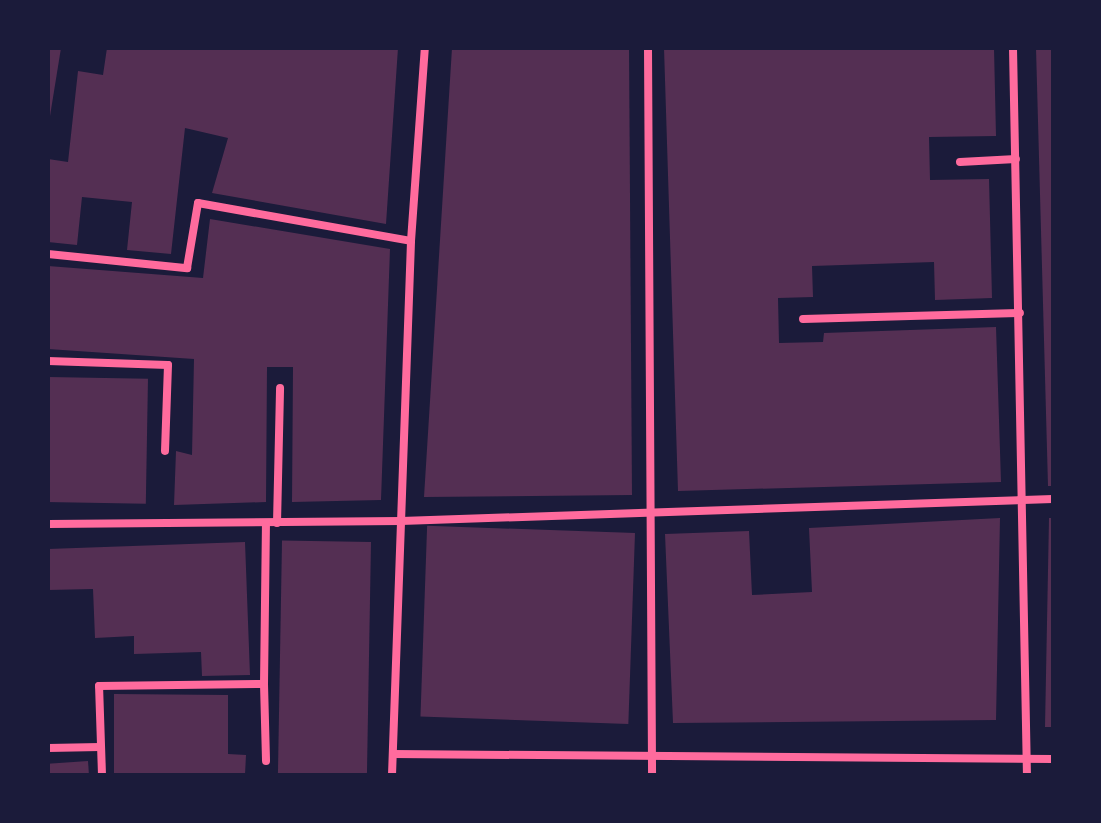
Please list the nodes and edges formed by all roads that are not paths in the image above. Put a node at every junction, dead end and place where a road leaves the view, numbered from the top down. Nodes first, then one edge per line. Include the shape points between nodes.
1 (425, 48) edge
2 (648, 48) edge
3 (1013, 48) edge
4 (1016, 159) junction
5 (960, 162) dead end
6 (411, 241) junction
7 (48, 254) edge
8 (1020, 313) junction
9 (803, 319) dead end
10 (48, 361) edge
11 (280, 388) dead end
12 (165, 451) dead end
13 (1053, 499) edge
14 (1025, 500) junction
15 (652, 510) junction
16 (401, 521) junction
17 (266, 523) junction
18 (277, 523) junction
19 (48, 524) edge
20 (264, 684) junction
21 (100, 747) junction
22 (48, 748) edge
23 (393, 754) junction
24 (651, 756) junction
25 (1027, 758) junction
26 (1053, 759) edge
27 (266, 761) dead end
28 (102, 775) edge
29 (392, 775) edge
30 (652, 775) edge
31 (1027, 775) edge

1 - 6 street
2 - 15 street
3 - 4 street
4 - 5 street
4 - 8 street
6 - 7 street via 198,203 187,268
6 - 16 street
8 - 9 street
8 - 14 street
10 - 12 street via 168,365
11 - 18 street
13 - 14 street
14 - 15 street
14 - 25 street
15 - 16 street
15 - 24 street
16 - 18 street
16 - 23 street
17 - 18 street
17 - 19 street
17 - 20 street
20 - 21 street via 99,686
20 - 27 street
21 - 22 street
21 - 28 street
23 - 24 street
23 - 29 street
24 - 25 street
24 - 30 street
25 - 26 street
25 - 31 street

